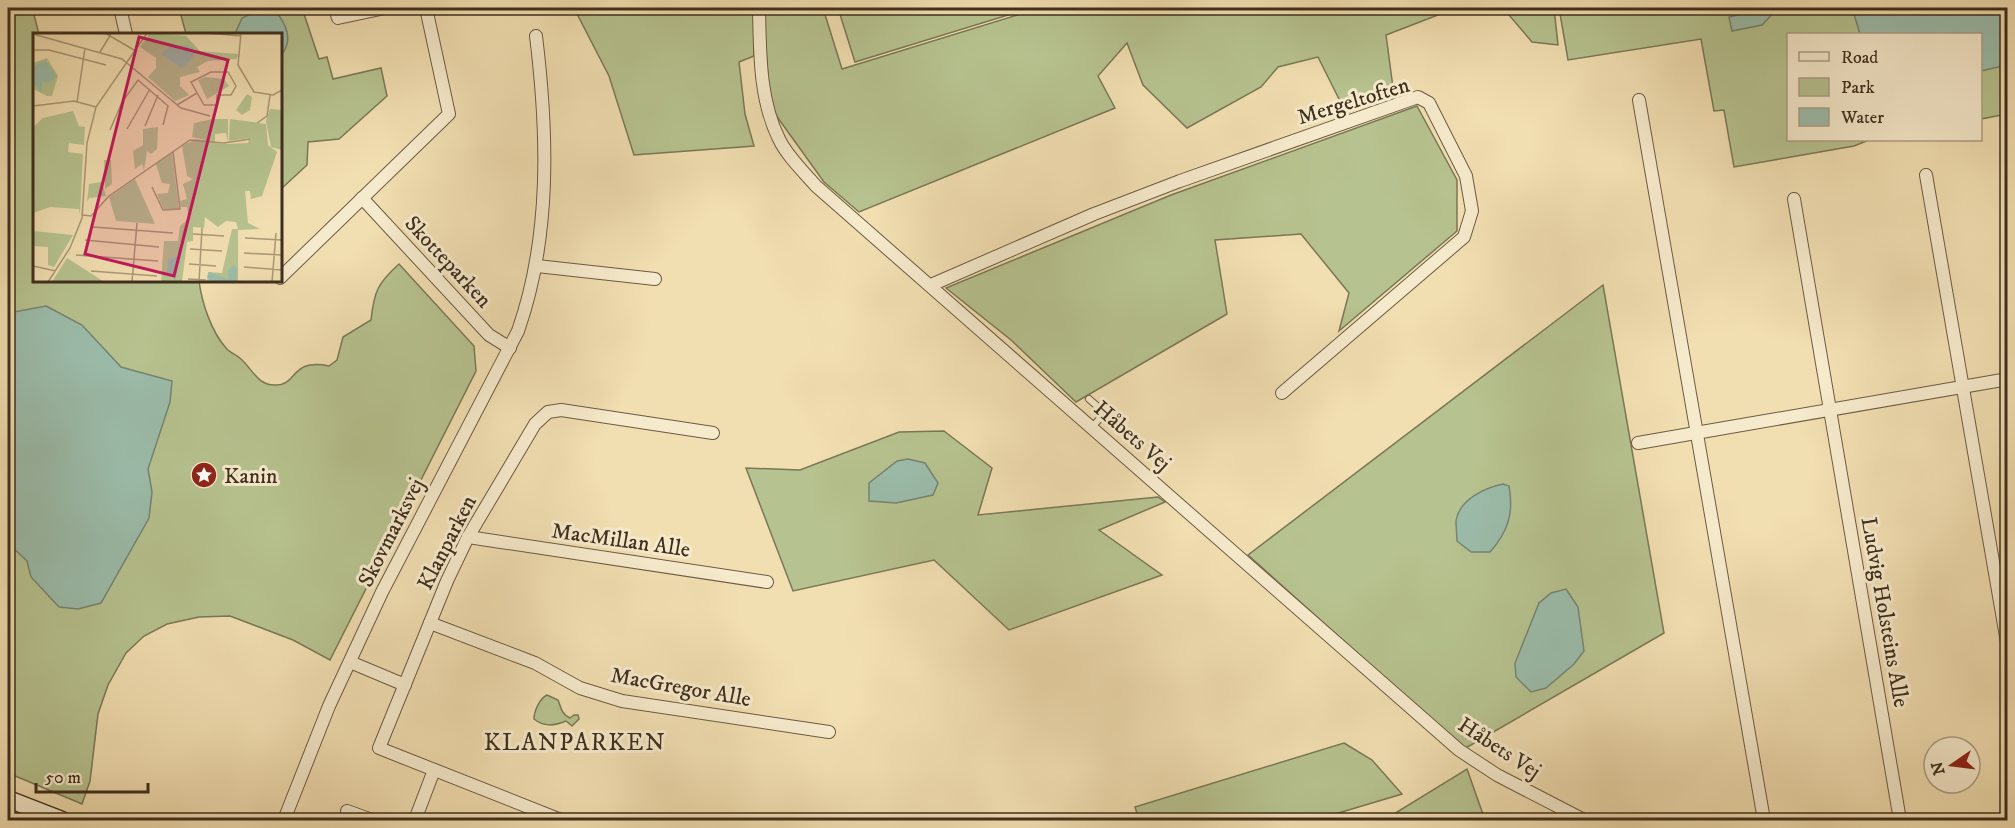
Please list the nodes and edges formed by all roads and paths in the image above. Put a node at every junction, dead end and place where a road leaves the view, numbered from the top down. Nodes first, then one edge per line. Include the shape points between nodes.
1 (120, 8) edge
2 (335, 8) edge
3 (385, 8) edge
4 (426, 8) edge
5 (759, 8) edge
6 (126, 33) edge
7 (536, 36) dead end
8 (1639, 100) dead end
9 (1926, 175) dead end
10 (362, 198) junction
11 (1794, 199) dead end
12 (537, 266) junction
13 (282, 276) edge
14 (655, 279) dead end
15 (931, 285) junction
16 (510, 348) junction
17 (2007, 380) edge
18 (1963, 387) junction
19 (1282, 393) dead end
20 (1089, 399) dead end
21 (1830, 410) junction
22 (1092, 428) junction
23 (713, 433) dead end
24 (1697, 433) junction
25 (1638, 443) dead end
26 (468, 537) junction
27 (767, 582) dead end
28 (430, 623) junction
29 (2007, 648) edge
30 (350, 662) junction
31 (405, 685) junction
32 (830, 732) dead end
33 (434, 770) junction
34 (8, 798) edge
35 (528, 808) junction
36 (346, 811) dead end
37 (62, 820) edge
38 (284, 820) edge
39 (372, 820) edge
40 (415, 820) edge
41 (524, 820) edge
42 (561, 820) edge
43 (1584, 820) edge
44 (1764, 820) edge
45 (1900, 820) edge

1 - 6 street
2 - 3 street via 338,18
4 - 10 street via 450,114
5 - 15 street, Håbets Vej via 767,108 779,141 816,186
7 - 12 street, Skovmarksvej via 544,139
8 - 24 street
9 - 18 street
10 - 13 street
10 - 16 street, Skotteparken via 489,335
11 - 21 street, Ludvig Holsteins Alle
12 - 14 street
12 - 16 street, Skovmarksvej via 528,303
15 - 19 street, Mergeltoften via 1094,214 1418,97 1429,103 1466,176 1472,211 1464,237
15 - 22 street, Håbets Vej
16 - 30 street, Skovmarksvej via 382,592
17 - 18 street
18 - 21 street
18 - 29 street
20 - 22 lane via 1105,413
21 - 24 street
21 - 45 street, Ludvig Holsteins Alle
22 - 43 street, Håbets Vej via 1459,750 1497,775
23 - 26 street, Klanparken via 561,410 548,412 535,424
24 - 25 street
24 - 44 street
26 - 27 street, MacMillan Alle
26 - 28 street, Klanparken
28 - 31 street, Klanparken
28 - 32 street, MacGregor Alle via 535,663 580,688 622,701
30 - 31 street
30 - 38 street, Skovmarksvej
31 - 33 street, Klanparken via 379,748
33 - 35 street
33 - 40 street
34 - 37 street
35 - 41 street
35 - 42 street
36 - 39 street

